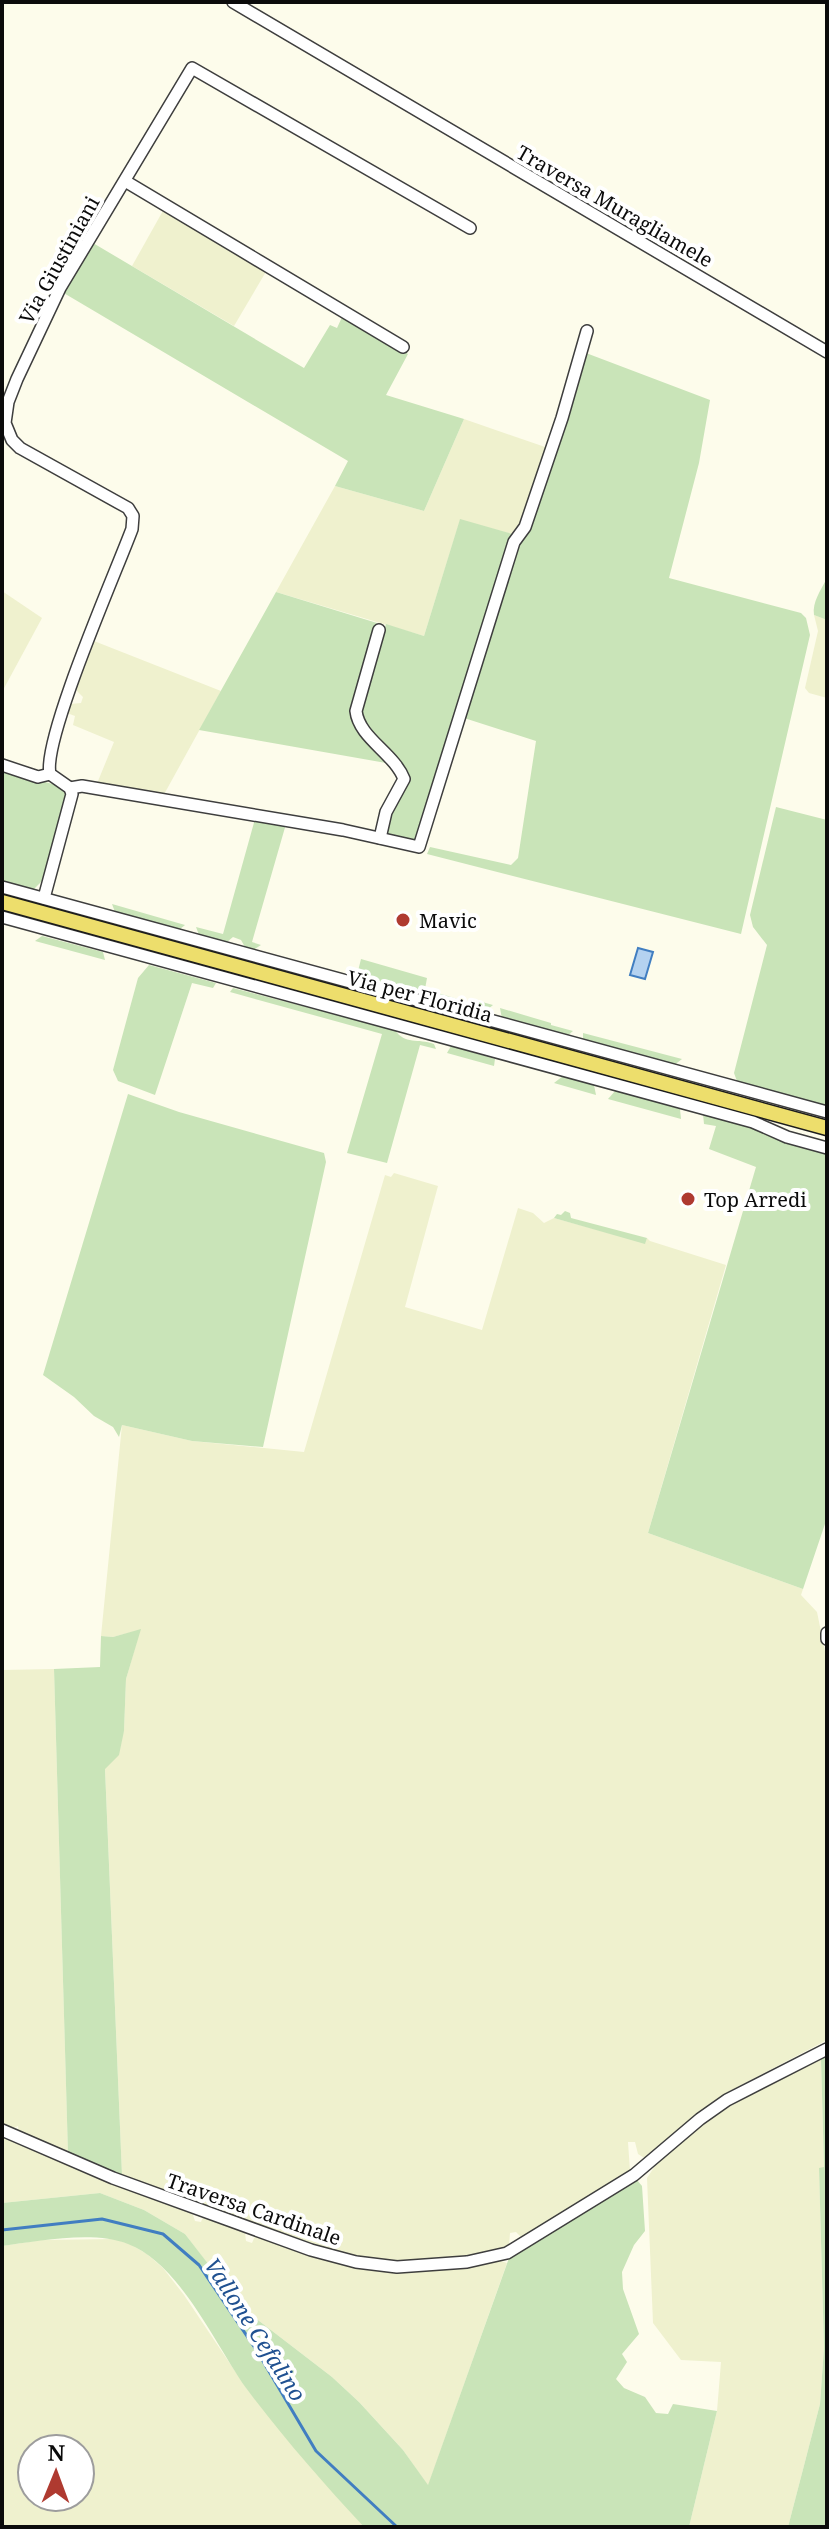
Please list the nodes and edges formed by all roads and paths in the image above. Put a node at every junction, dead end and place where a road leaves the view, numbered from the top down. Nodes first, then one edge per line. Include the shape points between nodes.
1 (233, 2) edge
2 (125, 181) junction
3 (470, 228) dead end
4 (587, 331) dead end
5 (403, 347) dead end
6 (827, 352) edge
7 (379, 630) dead end
8 (2, 765) edge
9 (50, 774) junction
10 (70, 788) junction
11 (380, 838) junction
12 (2, 887) edge
13 (44, 898) junction
14 (2, 902) edge
15 (2, 917) edge
16 (827, 1112) edge
17 (827, 1128) edge
18 (827, 1148) edge
19 (827, 2049) edge
20 (2, 2130) edge

1 - 6 street, Traversa Muragliamele
2 - 3 street, Via Giustiniani via 192,68
2 - 5 street
2 - 9 street, Via Giustiniani via 60,288 6,413 8,434 20,448 128,508 133,516 59,721 48,757
4 - 11 street via 525,527 514,542 419,847
7 - 11 street via 357,721 404,779 386,812
8 - 9 street via 38,777
9 - 10 street
10 - 11 street
10 - 13 street via 72,802
12 - 13 street
13 - 16 street
14 - 17 main road, Via per Floridia
15 - 18 street via 753,1122
19 - 20 street, Traversa Cardinale via 727,2100 634,2175 507,2253 467,2262 397,2267 333,2257 140,2188

